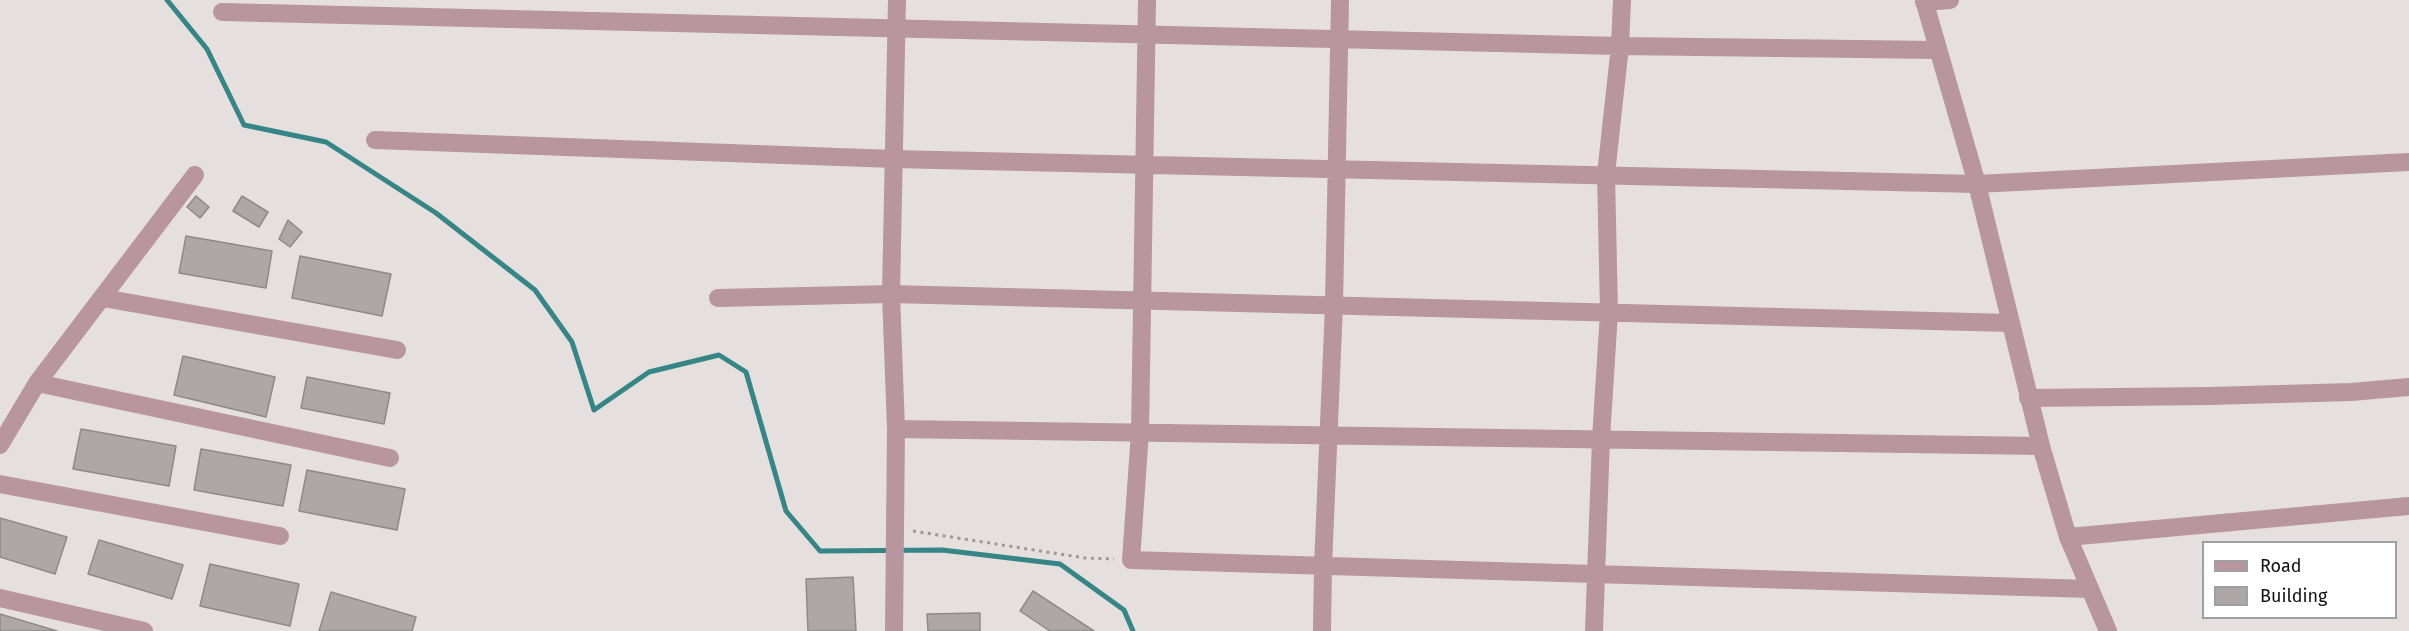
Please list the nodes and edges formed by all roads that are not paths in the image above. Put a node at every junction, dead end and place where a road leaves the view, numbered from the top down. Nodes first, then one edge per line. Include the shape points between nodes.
1 (897, 0) edge
2 (1147, 0) edge
3 (1340, 0) edge
4 (1622, 0) edge
5 (1950, 0) edge
6 (1924, 1) edge
7 (222, 12) dead end
8 (896, 30) junction
9 (1145, 34) junction
10 (1339, 38) junction
11 (1620, 46) junction
12 (1937, 50) junction
13 (375, 140) dead end
14 (893, 159) junction
15 (2409, 162) edge
16 (1144, 165) junction
17 (1338, 169) junction
18 (195, 174) dead end
19 (1606, 174) junction
20 (1977, 184) junction
21 (891, 294) junction
22 (103, 298) junction
23 (718, 298) dead end
24 (1144, 300) junction
25 (1334, 305) junction
26 (1609, 312) junction
27 (2010, 323) junction
28 (397, 350) dead end
29 (37, 383) junction
30 (2409, 387) edge
31 (2028, 398) junction
32 (896, 429) junction
33 (1140, 432) junction
34 (1330, 435) junction
35 (1601, 439) junction
36 (0, 445) edge
37 (2041, 446) junction
38 (390, 458) dead end
39 (0, 484) edge
40 (2409, 506) edge
41 (280, 536) dead end
42 (2068, 537) junction
43 (1323, 566) junction
44 (1597, 574) junction
45 (2090, 589) junction
46 (0, 598) edge
47 (144, 631) edge
48 (894, 631) edge
49 (1322, 631) edge
50 (1594, 631) edge
51 (2108, 631) edge

1 - 8 street
2 - 9 street
3 - 10 street
4 - 11 street
5 - 6 street
6 - 12 street
7 - 8 street
8 - 9 street
8 - 14 street
9 - 10 street
9 - 16 street
10 - 11 street
10 - 17 street
11 - 12 street
11 - 19 street
12 - 20 street
13 - 14 street
14 - 16 street
14 - 21 street
15 - 20 street
16 - 17 street
16 - 24 street
17 - 19 street
17 - 25 street
18 - 22 street
19 - 20 street
19 - 26 street
20 - 27 street
21 - 23 street
21 - 24 street
21 - 32 street
22 - 28 street
22 - 29 street
24 - 25 street
24 - 33 street
25 - 26 street
25 - 34 street
26 - 27 street
26 - 35 street
27 - 31 street
29 - 36 street
29 - 38 street
30 - 31 street via 2222,396
31 - 37 street
32 - 33 street
32 - 48 street
33 - 34 street
33 - 43 street via 1131,560
34 - 35 street
34 - 43 street
35 - 37 street
35 - 44 street
37 - 42 street
39 - 41 street
40 - 42 street
42 - 45 street
43 - 44 street
43 - 49 street
44 - 45 street
44 - 50 street
45 - 51 street
46 - 47 street

